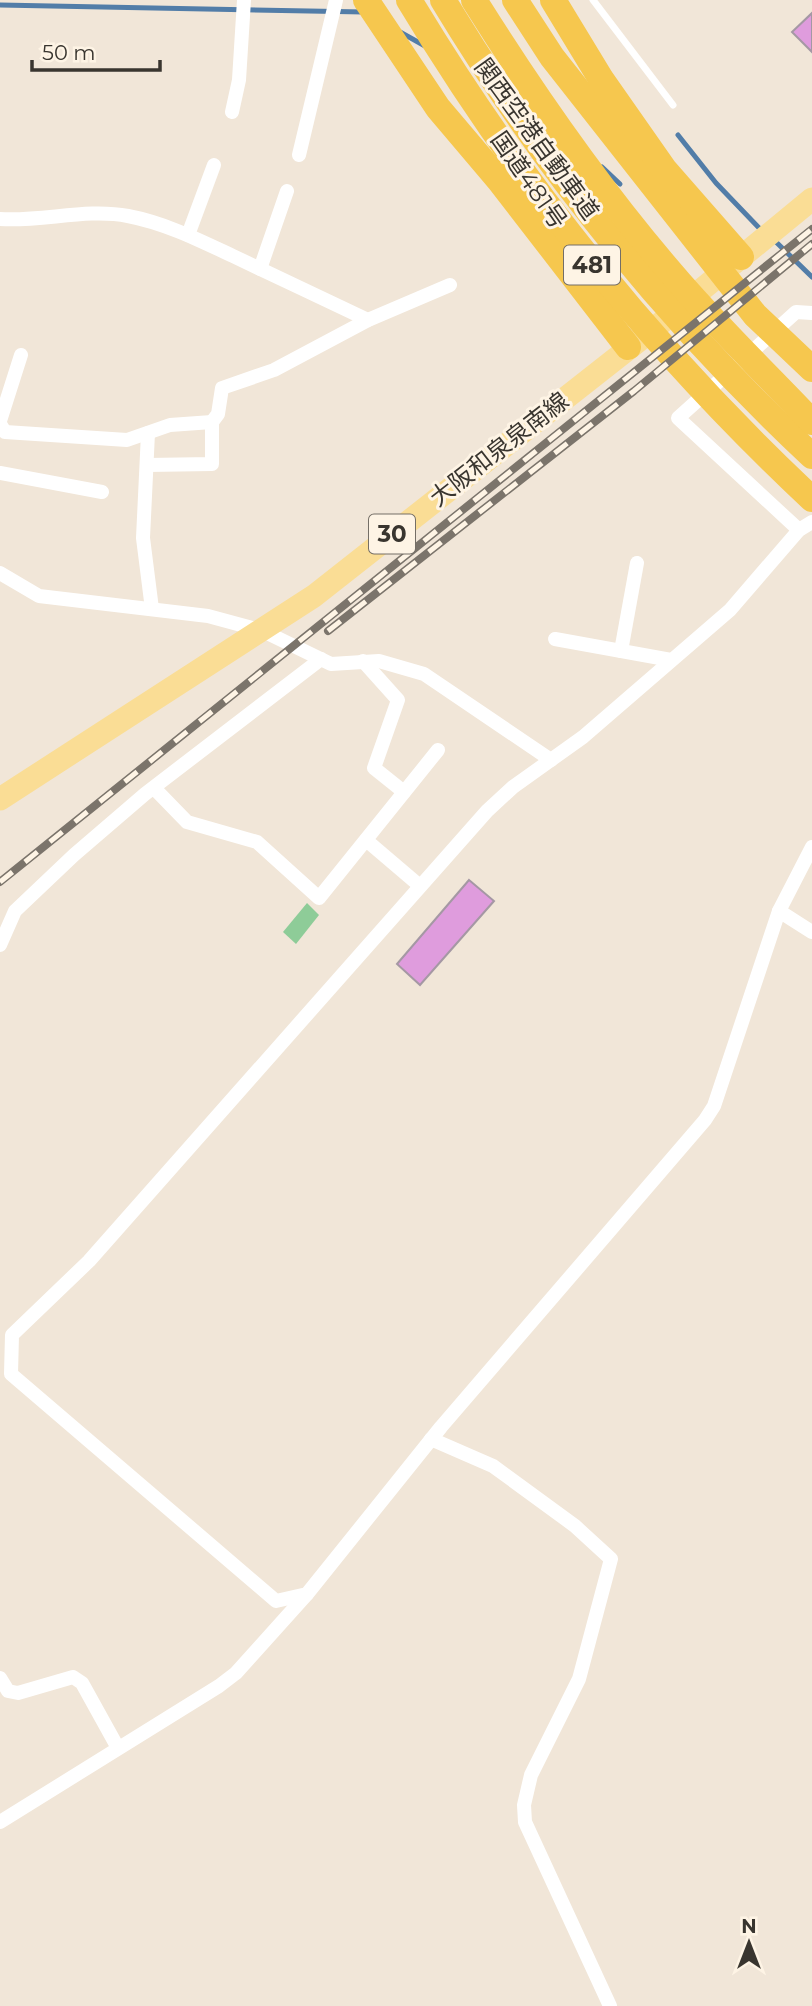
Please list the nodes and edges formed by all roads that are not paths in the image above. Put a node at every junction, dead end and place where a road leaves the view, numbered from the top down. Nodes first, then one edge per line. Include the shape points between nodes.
1 (244, 0) edge
2 (336, 0) edge
3 (366, 0) edge
4 (409, 0) edge
5 (443, 0) edge
6 (474, 0) edge
7 (515, 0) edge
8 (552, 0) edge
9 (593, 0) edge
10 (673, 105) dead end
11 (232, 111) dead end
12 (299, 155) dead end
13 (214, 165) dead end
14 (287, 191) dead end
15 (812, 200) edge
16 (0, 219) edge
17 (188, 235) junction
18 (741, 257) junction
19 (260, 269) junction
20 (450, 285) dead end
21 (812, 313) edge
22 (368, 320) junction
23 (628, 348) junction
24 (21, 355) dead end
25 (812, 369) edge
26 (6, 382) edge
27 (212, 422) junction
28 (812, 422) edge
29 (1, 430) edge
30 (148, 433) junction
31 (812, 456) edge
32 (147, 465) junction
33 (0, 473) edge
34 (102, 492) dead end
35 (812, 499) edge
36 (806, 526) edge
37 (637, 563) dead end
38 (0, 573) edge
39 (152, 610) junction
40 (263, 631) junction
41 (555, 639) dead end
42 (621, 651) junction
43 (321, 659) junction
44 (671, 660) junction
45 (363, 661) junction
46 (438, 750) dead end
47 (551, 760) junction
48 (154, 788) junction
49 (404, 792) junction
50 (0, 799) edge
51 (366, 840) junction
52 (812, 847) edge
53 (421, 886) junction
54 (779, 911) junction
55 (812, 933) edge
56 (0, 945) edge
57 (431, 1439) junction
58 (307, 1594) junction
59 (0, 1678) edge
60 (118, 1748) junction
61 (0, 1822) edge
62 (610, 2006) edge

1 - 11 street via 239,80
2 - 12 street
3 - 23 highway, 481 via 438,108
4 - 35 highway, 国道481号 / 481 via 530,184 584,256 721,411
5 - 31 highway, 関西空港自動車道 via 554,169 639,276 719,366
6 - 28 highway, 関西空港自動車道 via 545,111 611,200 679,282
7 - 25 highway via 552,57 755,315
8 - 18 highway via 664,169
9 - 10 lane
13 - 17 street
14 - 19 street
15 - 18 main road, 大阪和泉泉南線 / 30
16 - 17 street via 127,215
17 - 19 street
18 - 23 main road, 大阪和泉泉南線 / 30
19 - 22 street
20 - 22 street
21 - 36 street via 796,312 678,418
22 - 27 street via 274,370 222,388
23 - 40 main road, 大阪和泉泉南線 / 30 via 314,596
24 - 26 street
26 - 29 street
27 - 30 street via 170,425
27 - 32 street via 212,464
29 - 30 street via 127,440
30 - 32 street
32 - 39 street via 144,538
33 - 34 street
36 - 44 street via 730,610
37 - 42 street
38 - 39 street via 39,596
39 - 40 street via 208,616
40 - 43 street
40 - 50 main road, 大阪和泉泉南線 / 30
41 - 42 street
42 - 44 street
43 - 45 street via 331,664
43 - 48 street
44 - 47 street
45 - 47 street via 379,660 425,674
45 - 49 street via 398,700 374,768
46 - 49 street
47 - 53 street via 487,811
48 - 51 street via 187,822 257,842 319,898
48 - 56 street via 15,911
49 - 51 street
51 - 53 street
52 - 54 street
53 - 58 street via 89,1261 12,1335 11,1374 276,1601
54 - 55 street
54 - 57 street via 714,1106
57 - 58 street
57 - 62 street via 493,1466 575,1526 611,1559 579,1679 531,1775 524,1805 525,1822
58 - 60 street via 236,1673
59 - 60 street via 8,1691 18,1693 73,1678 82,1683
60 - 61 street

